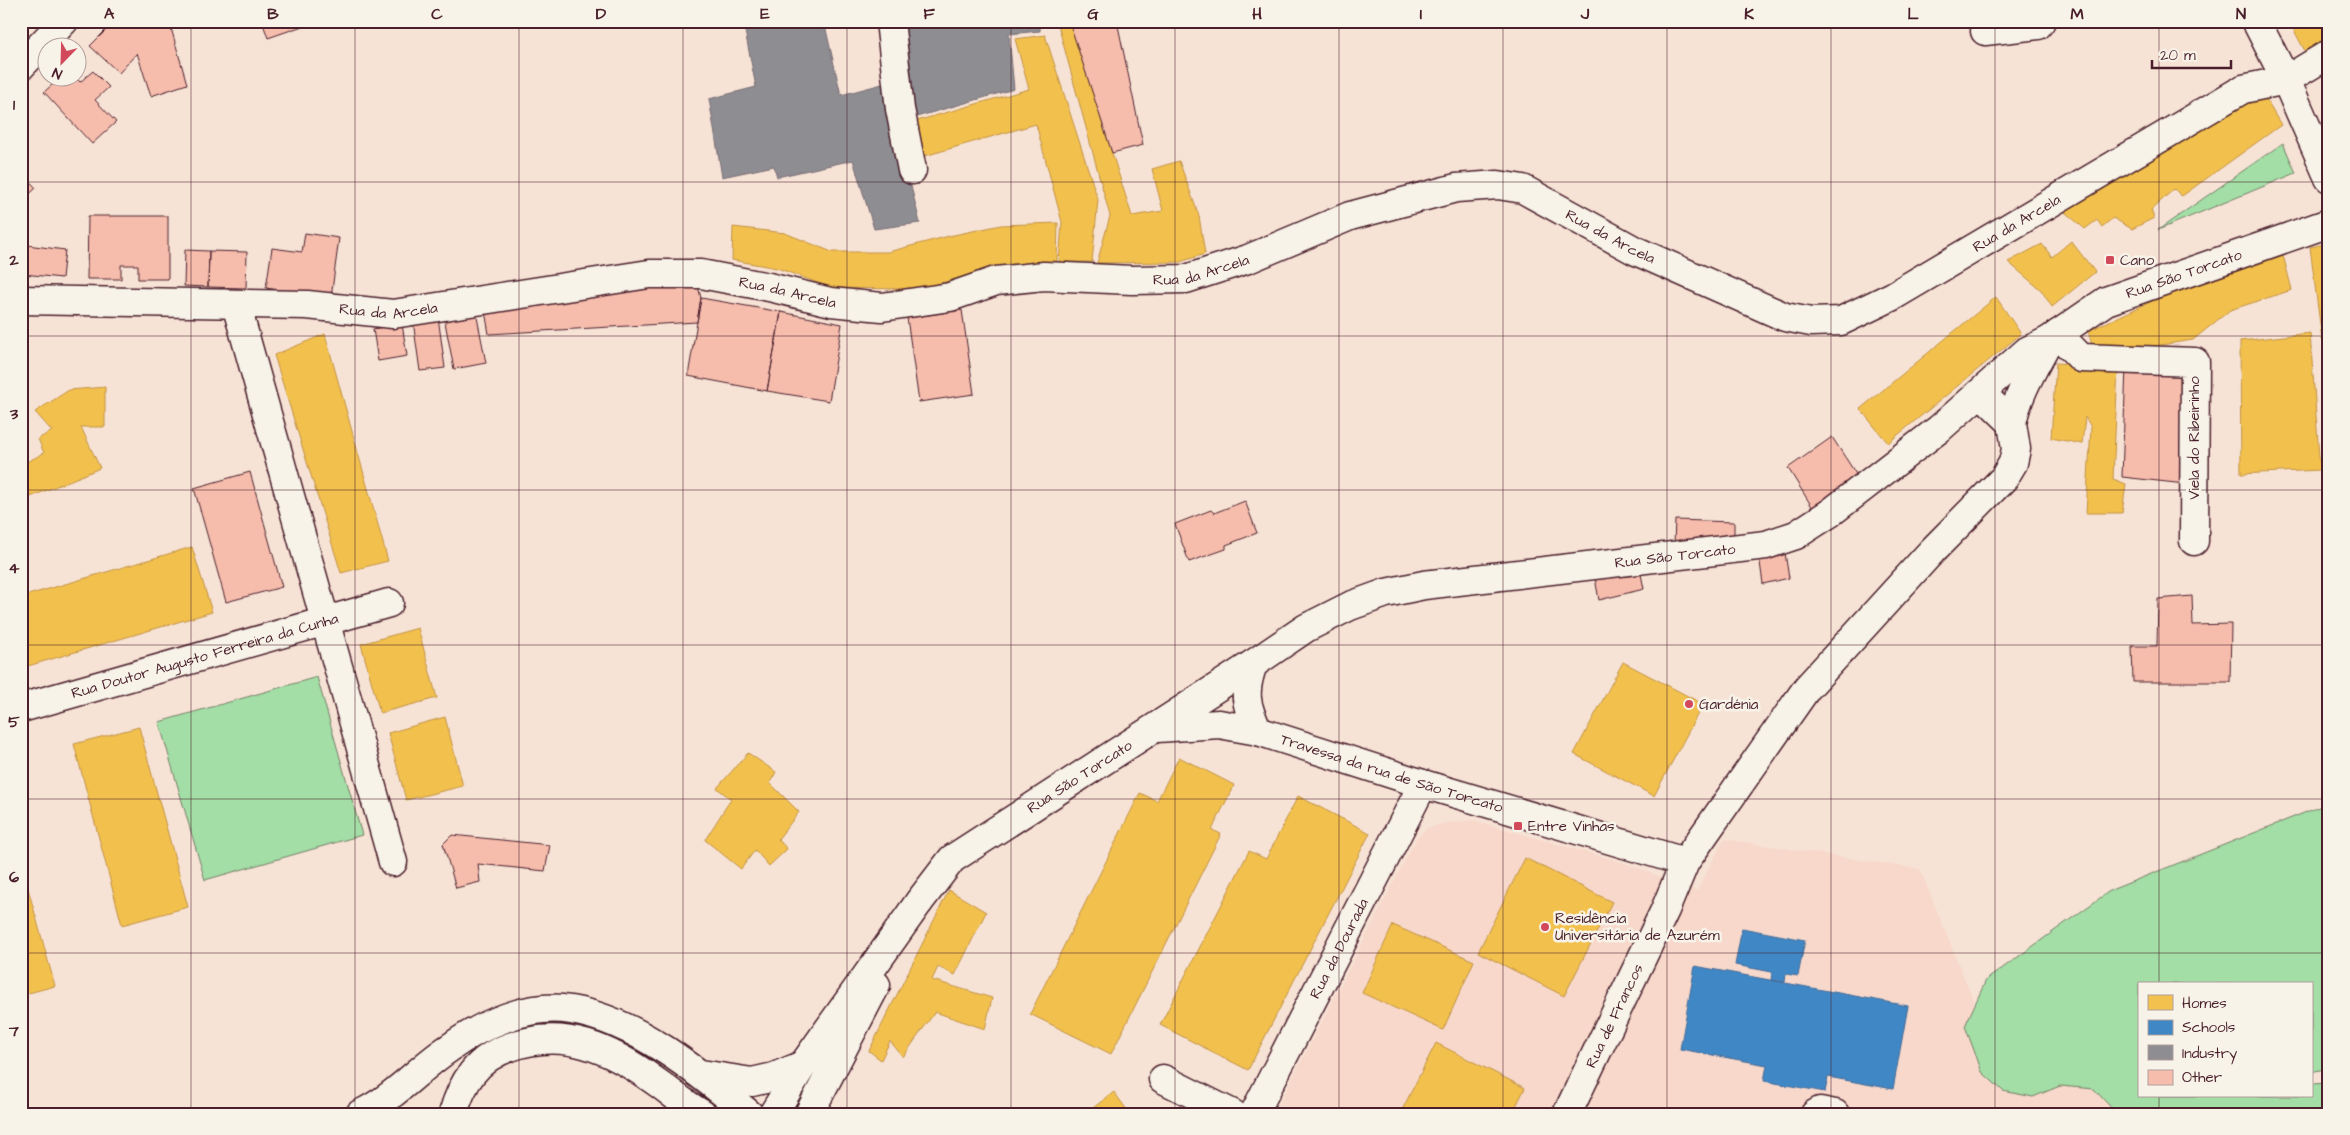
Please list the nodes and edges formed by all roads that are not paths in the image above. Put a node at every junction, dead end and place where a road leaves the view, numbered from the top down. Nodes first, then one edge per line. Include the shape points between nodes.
1 (64, 21) edge
2 (890, 21) edge
3 (2041, 21) edge
4 (2256, 21) edge
5 (1985, 30) dead end
6 (2329, 54) edge
7 (21, 66) edge
8 (2286, 80) junction
9 (912, 170) dead end
10 (2329, 178) edge
11 (2329, 223) edge
12 (21, 300) edge
13 (236, 304) junction
14 (2053, 337) junction
15 (1982, 393) junction
16 (2012, 423) junction
17 (2194, 541) dead end
18 (389, 602) dead end
19 (326, 620) junction
20 (1254, 664) junction
21 (21, 708) edge
22 (1155, 728) junction
23 (1258, 731) junction
24 (1423, 784) junction
25 (393, 862) dead end
26 (1685, 862) junction
27 (919, 902) junction
28 (803, 1064) junction
29 (700, 1074) junction
30 (1163, 1079) dead end
31 (696, 1112) edge
32 (360, 1114) edge
33 (453, 1114) edge
34 (749, 1114) edge
35 (773, 1114) edge
36 (809, 1114) edge
37 (1234, 1114) edge
38 (1254, 1114) edge
39 (1566, 1114) edge
40 (1815, 1114) edge
41 (1835, 1114) edge

1 - 7 main road
2 - 9 main road via 900,109
3 - 5 main road via 2038,25
4 - 8 main road
6 - 8 main road, Rua da Arcela
8 - 10 main road
8 - 13 main road, Rua da Arcela via 2243,89 1894,296 1840,321 1811,322 1785,317 1634,250 1524,189 1498,185 1456,188 1350,216 1186,280 1044,276 996,281 950,297 882,307 832,302 701,274 649,274 393,314 307,305
11 - 14 main road, Rua São Torcato via 2106,301
12 - 13 main road, Rua da Arcela
13 - 19 main road
14 - 15 main road, Rua São Torcato via 2027,351
14 - 16 main road, Rua São Torcato via 2022,388
14 - 17 main road, Viela do Ribeirinho via 2081,358 2195,362
15 - 16 main road
15 - 20 main road, Rua São Torcato via 1830,513 1796,535 1766,545 1424,585 1386,593 1350,606 1306,628
16 - 26 main road, Rua de Francos via 2016,449 2013,463 2004,478 1932,551 1807,688
18 - 19 main road, Rua Doutor Augusto Ferreira da Cunha
19 - 21 main road, Rua Doutor Augusto Ferreira da Cunha
19 - 25 main road
20 - 22 main road, Rua São Torcato
20 - 23 main road via 1245,686 1249,714
22 - 23 main road, Travessa da rua de São Torcato via 1219,724
22 - 27 main road, Rua São Torcato via 952,859
23 - 24 main road, Travessa da rua de São Torcato
24 - 26 main road, Travessa da rua de São Torcato
24 - 38 main road, Rua da Dourada
26 - 39 main road, Rua de Francos
27 - 28 main road, Rua São Torcato
27 - 36 main road, Rua São Torcato
28 - 29 main road via 774,1077 752,1082
28 - 35 main road, Rua São Torcato
29 - 32 main road via 656,1044 611,1022 570,1010 535,1011 484,1026 448,1048 382,1101
29 - 34 main road
30 - 37 main road
31 - 33 main road via 655,1080 611,1055 568,1039 544,1038 505,1048 477,1067 466,1080
40 - 41 main road via 1820,1111

